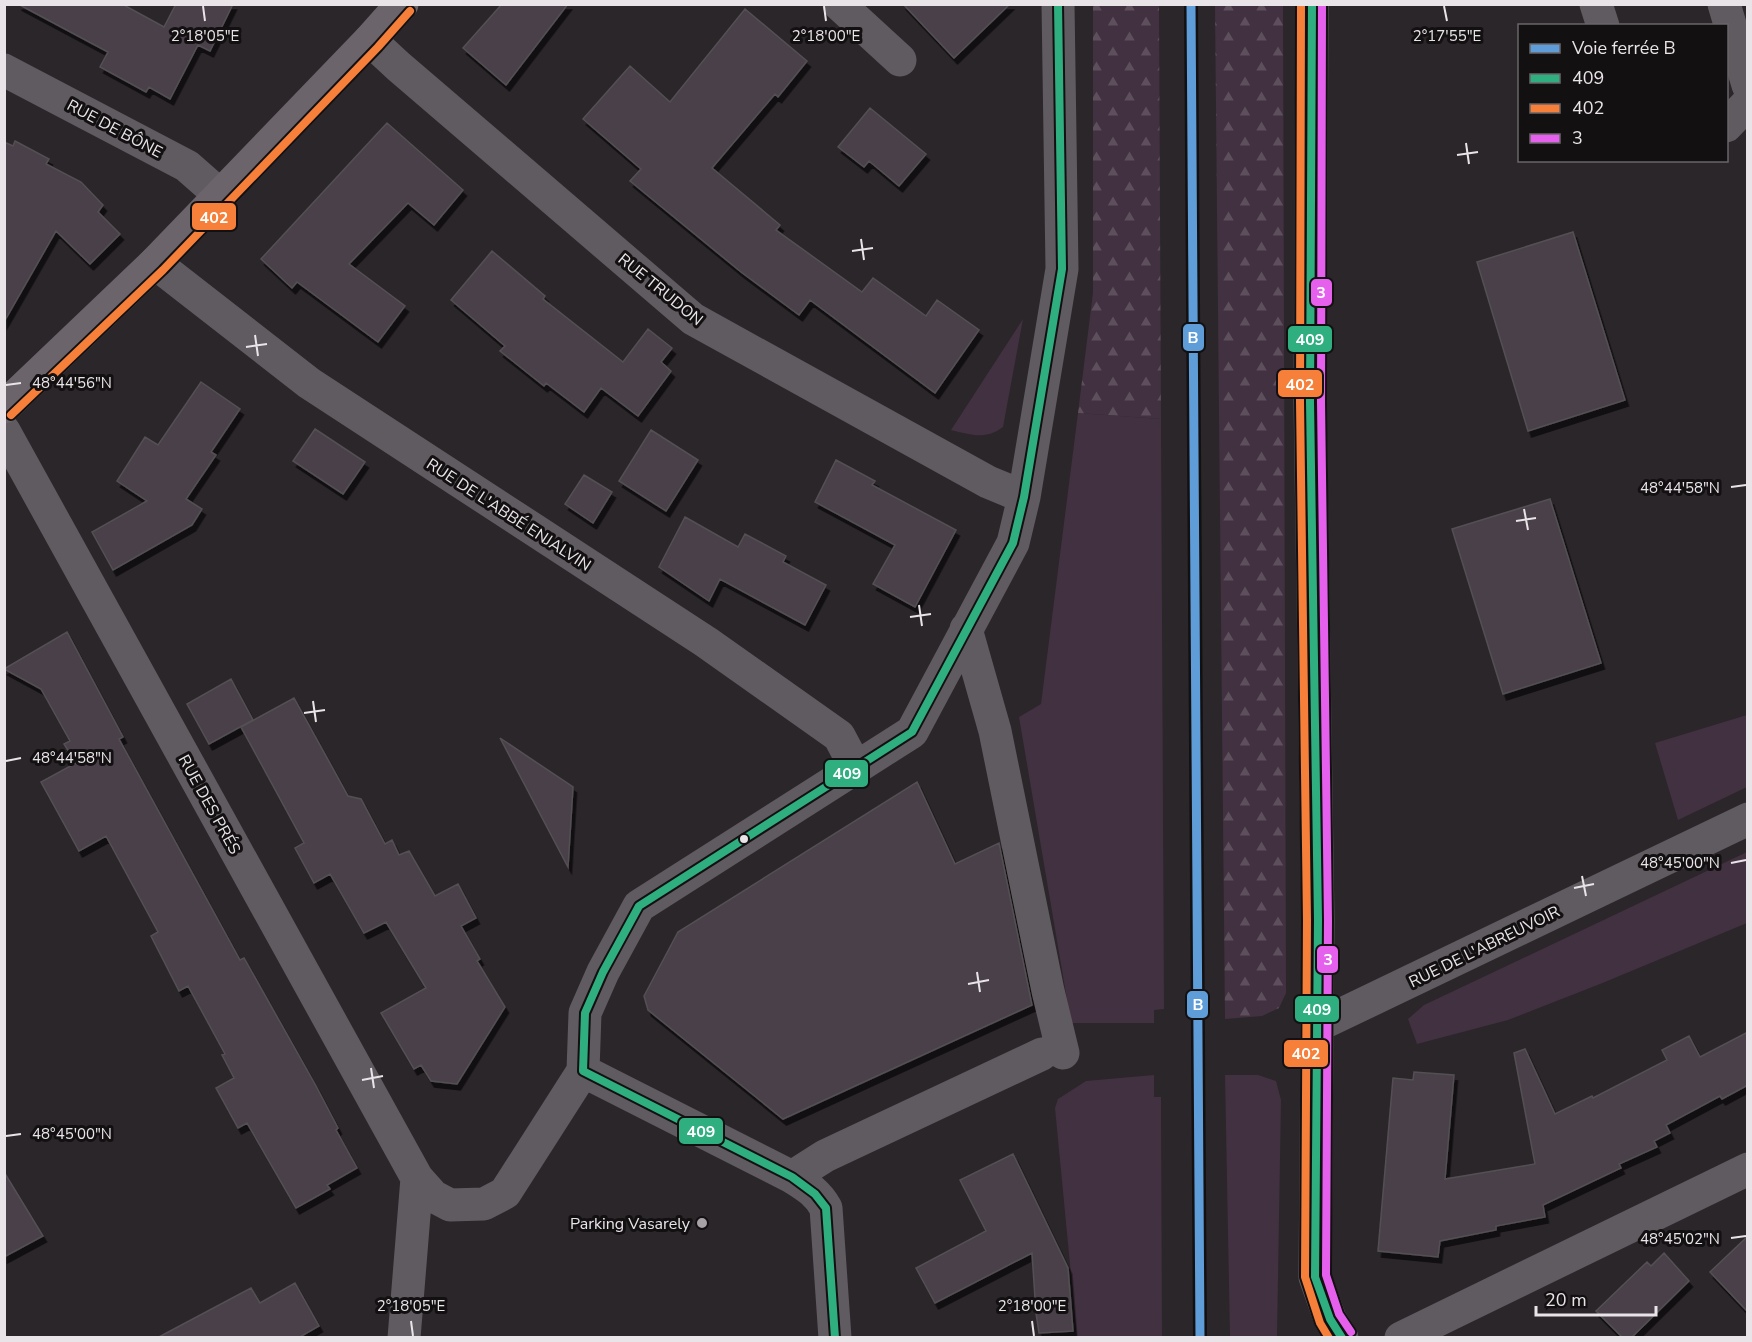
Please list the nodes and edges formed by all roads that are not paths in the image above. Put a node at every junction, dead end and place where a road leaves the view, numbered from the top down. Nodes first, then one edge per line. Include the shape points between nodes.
1 (402, 4) edge
2 (839, 4) edge
3 (1058, 4) edge
4 (1312, 4) edge
5 (1596, 4) edge
6 (1724, 4) edge
7 (1602, 24) edge
8 (370, 40) junction
9 (900, 60) dead end
10 (4, 70) edge
11 (1748, 85) edge
12 (1748, 103) edge
13 (1728, 124) edge
14 (220, 195) junction
15 (155, 263) junction
16 (4, 407) edge
17 (4, 431) edge
18 (1024, 497) junction
19 (966, 629) junction
20 (856, 768) junction
21 (1748, 819) edge
22 (1317, 1026) junction
23 (583, 1071) junction
24 (1748, 1169) edge
25 (792, 1177) junction
26 (417, 1178) junction
27 (404, 1338) edge
28 (835, 1338) edge
29 (1342, 1338) edge
30 (1401, 1338) edge

1 - 8 main road
2 - 9 street
3 - 18 street via 1062,269
4 - 22 street via 1310,402
5 - 7 street
6 - 11 street
8 - 14 main road
8 - 18 street, RUE TRUDON via 693,319 988,482
10 - 14 street, RUE DE BÔNE via 186,166
12 - 13 street
14 - 15 main road
15 - 16 main road
15 - 20 street, RUE DE L'ABBÉ ENJALVIN via 309,383 706,642 839,736
17 - 26 street, RUE DES PRÉS
18 - 19 street via 1013,543
19 - 20 street via 912,732
19 - 25 street via 995,731 1048,991 1052,1054 825,1156
20 - 23 street via 639,906 585,1013
21 - 22 street, RUE DE L'ABREUVOIR
22 - 29 street via 1315,1277 1330,1319
23 - 25 street
23 - 26 street, RUE DES PRÉS via 505,1193 484,1204 450,1205 433,1196
24 - 30 street
25 - 28 street via 820,1196 826,1208
26 - 27 street

